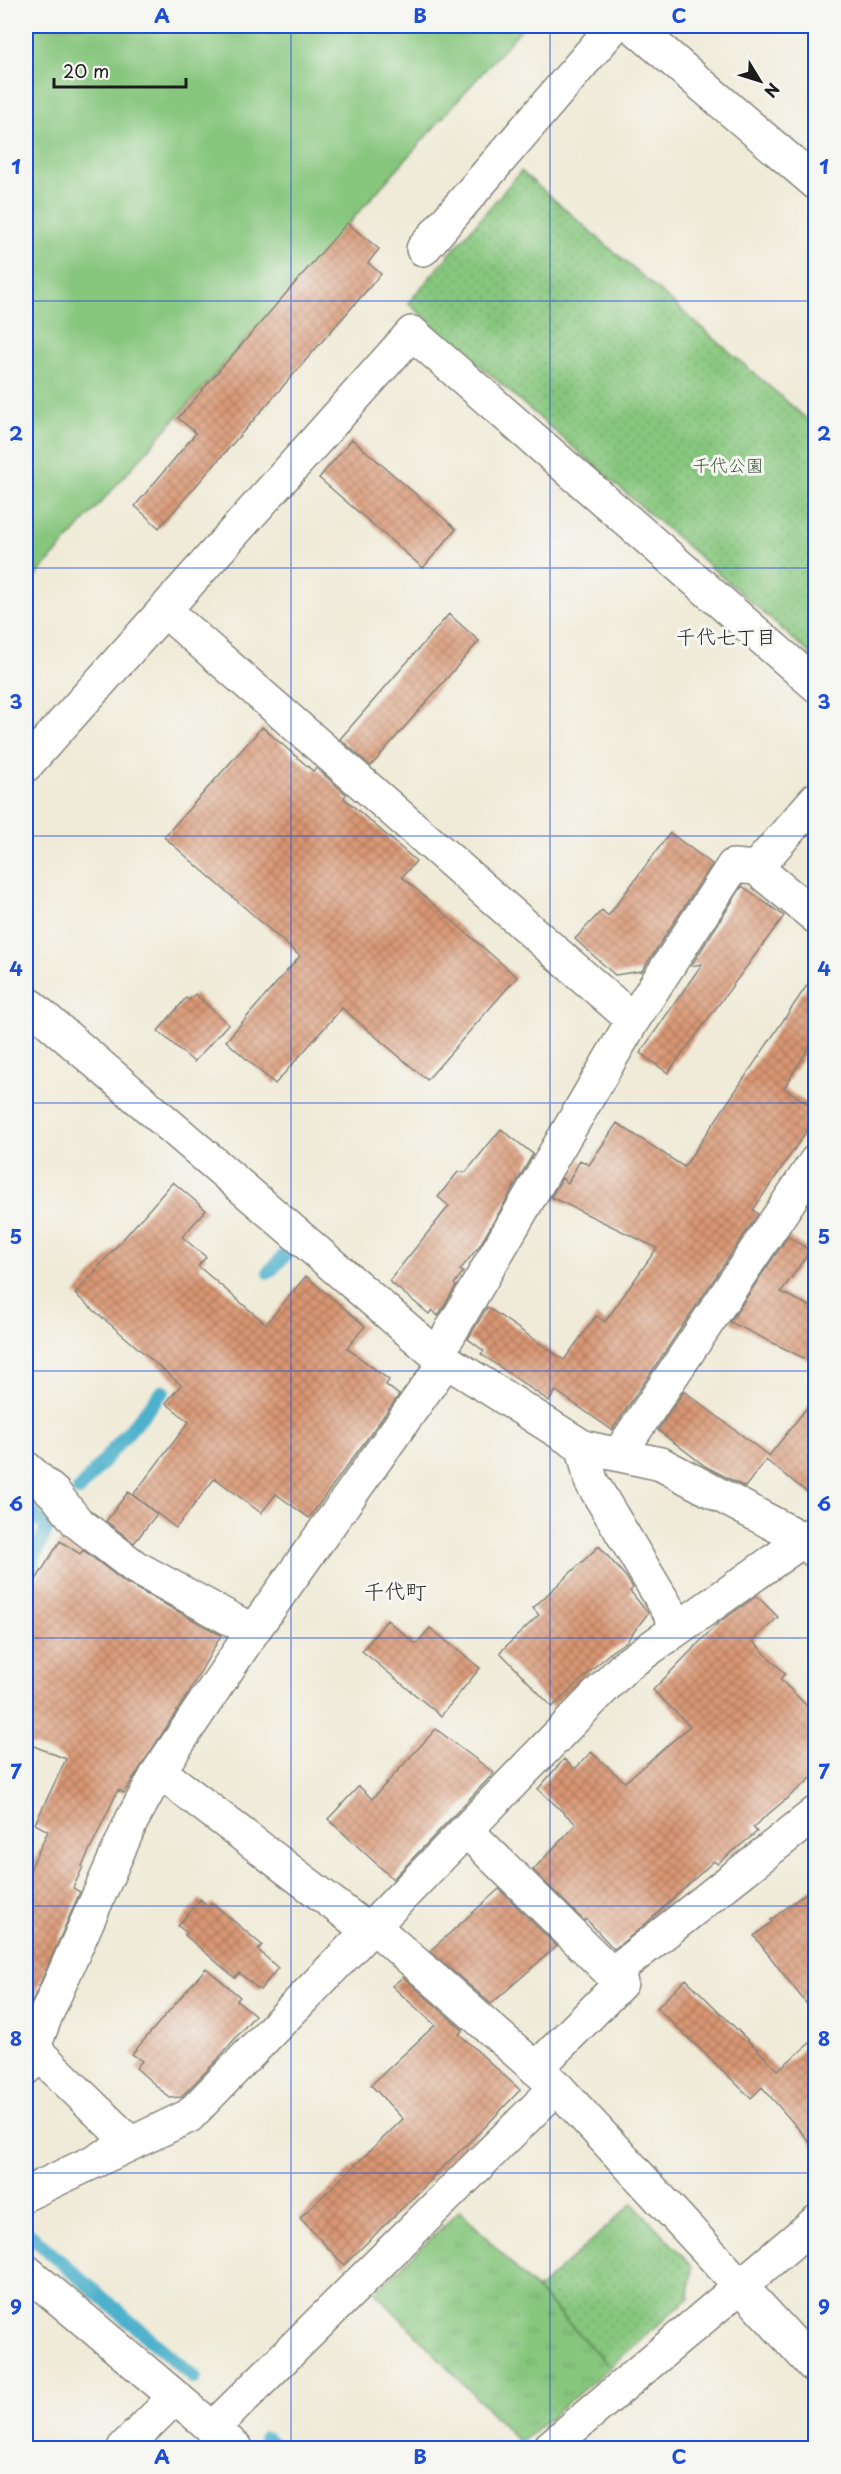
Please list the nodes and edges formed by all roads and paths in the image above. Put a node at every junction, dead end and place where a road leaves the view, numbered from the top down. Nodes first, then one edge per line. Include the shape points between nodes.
1 (614, 26) edge
2 (633, 26) edge
3 (816, 183) edge
4 (423, 249) dead end
5 (164, 610) junction
6 (816, 685) edge
7 (26, 765) edge
8 (816, 800) edge
9 (756, 868) junction
10 (816, 917) edge
11 (26, 1002) edge
12 (633, 1020) junction
13 (816, 1161) edge
14 (442, 1358) junction
15 (583, 1447) junction
16 (619, 1454) junction
17 (26, 1468) edge
18 (812, 1541) edge
19 (679, 1628) junction
20 (253, 1631) junction
21 (159, 1771) junction
22 (816, 1813) edge
23 (466, 1830) junction
24 (371, 1928) junction
25 (612, 1974) junction
26 (36, 2009) edge
27 (29, 2058) edge
28 (546, 2078) junction
29 (131, 2144) junction
30 (26, 2194) edge
31 (816, 2222) edge
32 (26, 2271) edge
33 (742, 2286) junction
34 (816, 2368) edge
35 (175, 2397) junction
36 (224, 2439) edge
37 (124, 2448) edge
38 (549, 2448) edge

1 - 4 street
2 - 3 street
5 - 6 street via 412,333
5 - 7 street
5 - 12 street
8 - 9 street
9 - 10 street
9 - 12 street via 733,866
11 - 14 street
12 - 14 street
13 - 16 street
14 - 15 street
14 - 20 street
15 - 16 street
15 - 19 street via 591,1481
16 - 18 street via 661,1464
17 - 20 street via 55,1494 77,1522 135,1567
18 - 19 street
19 - 23 street via 625,1666
20 - 21 street
21 - 24 street
21 - 26 street
22 - 25 street
23 - 24 street
23 - 25 street
24 - 28 street
24 - 29 street via 189,2116
25 - 28 street via 621,1983
26 - 27 street
27 - 29 street
28 - 33 street
28 - 36 street
29 - 30 street
31 - 33 street
32 - 35 street
33 - 34 street
33 - 38 street
35 - 36 street
35 - 37 street

